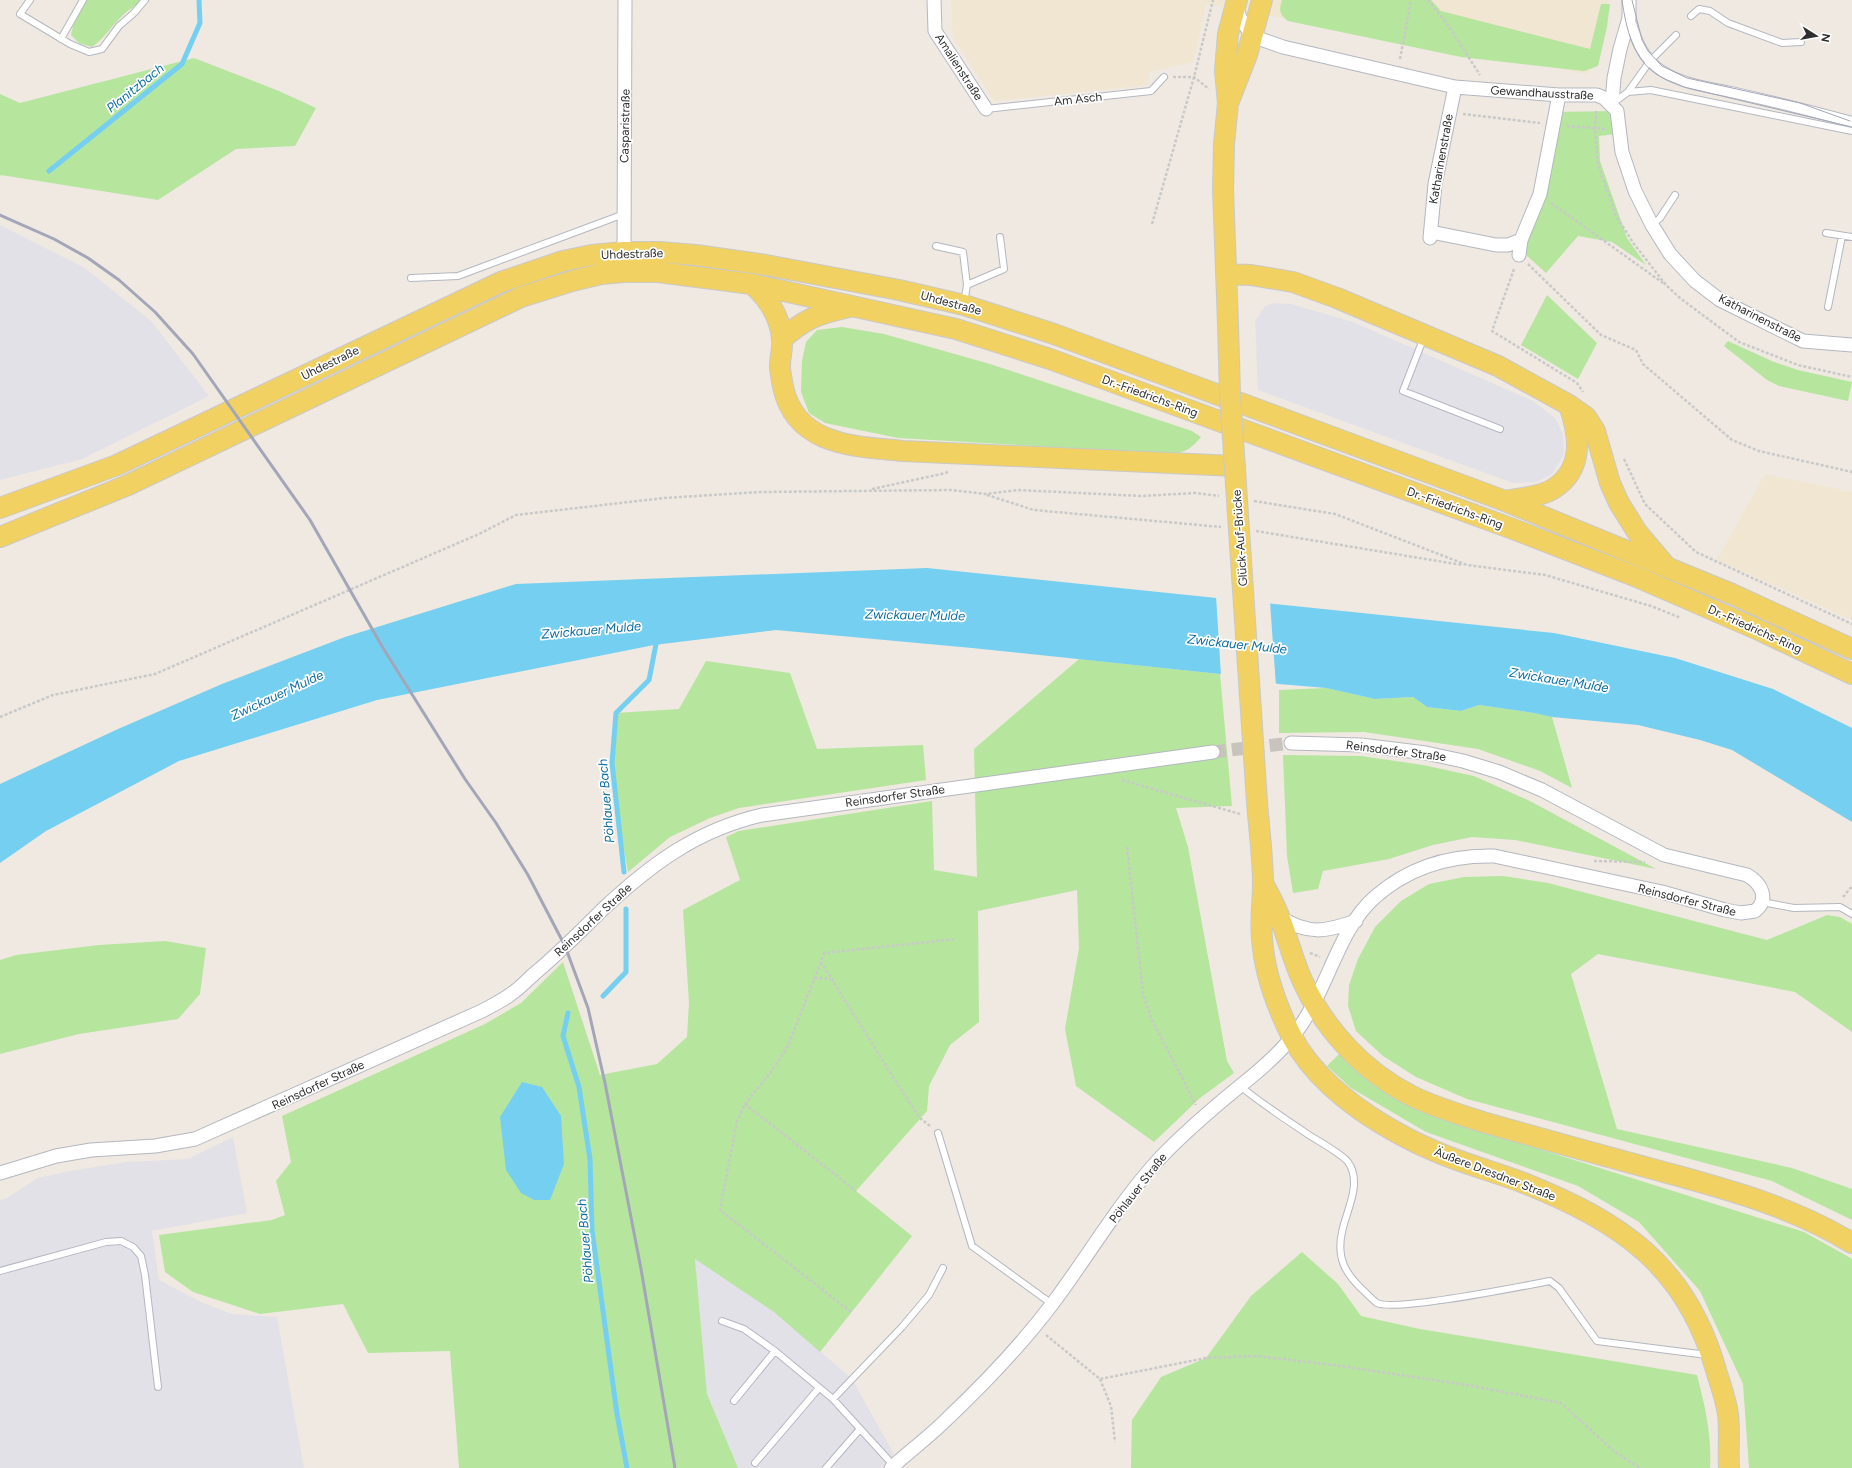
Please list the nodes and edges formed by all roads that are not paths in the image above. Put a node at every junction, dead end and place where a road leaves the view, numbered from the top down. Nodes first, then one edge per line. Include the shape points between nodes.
1 (30, 0) edge
2 (83, 0) edge
3 (145, 0) edge
4 (625, 0) edge
5 (934, 0) edge
6 (1262, 0) edge
7 (1626, 0) edge
8 (1629, 0) edge
9 (1236, 2) edge
10 (1692, 16) dead end
11 (1629, 18) junction
12 (1676, 35) dead end
13 (1252, 36) junction
14 (61, 39) junction
15 (1801, 42) dead end
16 (1648, 58) junction
17 (1164, 77) road end
18 (1455, 87) junction
19 (1628, 92) junction
20 (1559, 95) junction
21 (1228, 103) junction
22 (1612, 104) junction
23 (986, 109) joint
24 (1852, 122) edge
25 (1852, 131) edge
26 (1676, 195) dead end
27 (624, 214) junction
28 (1652, 225) junction
29 (1826, 233) dead end
30 (1842, 236) junction
31 (1000, 237) dead end
32 (1852, 237) edge
33 (1521, 240) junction
34 (936, 246) dead end
35 (624, 252) junction
36 (1519, 255) road end
37 (1226, 274) junction
38 (410, 278) dead end
39 (752, 284) junction
40 (967, 285) junction
41 (964, 305) junction
42 (856, 306) junction
43 (1828, 307) dead end
44 (1424, 336) junction
45 (782, 339) junction
46 (1852, 345) edge
47 (1050, 359) joint
48 (1577, 400) junction
49 (1291, 422) joint
50 (1500, 429) dead end
51 (1235, 466) junction
52 (1505, 502) junction
53 (0, 508) edge
54 (0, 538) edge
55 (1668, 568) junction
56 (1852, 649) edge
57 (1852, 674) edge
58 (1291, 743) tunnel mouth
59 (1213, 752) tunnel mouth
60 (1257, 811) joint
61 (1263, 884) junction
62 (1762, 902) junction
63 (1852, 914) edge
64 (1280, 917) junction
65 (1356, 921) junction
66 (1315, 1004) junction
67 (1292, 1037) junction
68 (1240, 1086) junction
69 (938, 1133) road end
70 (0, 1173) edge
71 (1852, 1243) edge
72 (943, 1268) dead end
73 (0, 1271) edge
74 (1052, 1304) junction
75 (722, 1321) dead end
76 (775, 1351) junction
77 (1703, 1355) junction
78 (158, 1386) dead end
79 (818, 1388) junction
80 (833, 1399) junction
81 (734, 1401) dead end
82 (860, 1429) junction
83 (755, 1463) dead end
84 (892, 1467) edge
85 (826, 1468) edge
86 (1729, 1468) edge

1 - 14 lane via 20,14
2 - 14 lane
3 - 14 lane via 119,26 102,49 89,52
4 - 27 street, Casparistraße
5 - 23 street, Amalienstraße via 935,31
6 - 13 main road
7 - 11 lane
8 - 11 street, Katharinenstraße
9 - 13 street via 1240,18
9 - 21 main road via 1226,53
10 - 15 lane via 1699,9 1710,11 1728,23 1782,43
11 - 16 street via 1636,41
11 - 22 street, Katharinenstraße via 1614,78
12 - 16 lane
13 - 18 street, Gewandhausstraße via 1283,47
13 - 21 main road
16 - 19 lane
16 - 24 street via 1672,76 1700,86
17 - 23 lane, Am Asch via 1151,90
18 - 20 street, Gewandhausstraße
18 - 33 street, Katharinenstraße via 1434,184 1430,235 1496,245 1508,245
19 - 22 lane
19 - 25 lane via 1651,90
20 - 22 street, Gewandhausstraße via 1597,95
20 - 33 street via 1540,194
21 - 37 main road via 1224,144
22 - 28 street, Katharinenstraße via 1617,111 1622,152 1635,191
26 - 28 lane
27 - 35 street, Casparistraße
27 - 38 lane via 458,276
28 - 46 street, Katharinenstraße via 1670,254 1695,281 1720,300 1803,341
29 - 30 lane
30 - 32 lane
30 - 43 lane
31 - 40 lane via 1004,269
33 - 36 street
34 - 40 lane via 963,252
35 - 41 main road, Uhdestraße via 696,255 766,265
35 - 53 main road, Uhdestraße via 563,261 501,282 117,465
37 - 44 main road via 1271,278 1306,286
37 - 51 main road, Glück-Auf-Brücke, bridge
39 - 42 main road, Uhdestraße
39 - 45 main road via 766,297 778,319
39 - 54 main road, Uhdestraße via 658,272 624,272 572,281 521,297 128,485
40 - 41 lane
41 - 49 main road, Uhdestraße via 1054,334
42 - 45 main road via 812,318 799,324
42 - 47 main road, Uhdestraße via 956,329
44 - 48 main road
44 - 50 lane via 1403,391
45 - 51 main road via 780,368 787,403 801,423 824,438 851,446 961,455
47 - 57 main road, Dr.-Friedrichs-Ring via 1629,574 1761,631
48 - 52 main road via 1578,441 1575,458 1565,480 1539,494
48 - 55 main road via 1595,431 1618,503 1637,532
49 - 52 main road, Dr.-Friedrichs-Ring
51 - 60 main road, Glück-Auf-Brücke, bridge
52 - 55 main road, Dr.-Friedrichs-Ring
55 - 56 main road, Dr.-Friedrichs-Ring
58 - 62 street, Reinsdorfer Straße via 1361,745 1426,753 1499,772 1542,790 1664,855 1747,875 1762,889
59 - 70 street, Reinsdorfer Straße via 762,815 735,821 674,851 642,875 511,994 482,1011 195,1140 155,1146 84,1151 56,1156
60 - 61 main road, Äußere Dresdner Straße
61 - 64 main road, Äußere Dresdner Straße
61 - 67 main road, Äußere Dresdner Straße via 1261,913 1264,960
62 - 63 lane via 1794,908 1840,907
62 - 65 street, Reinsdorfer Straße via 1755,911 1741,913 1662,892 1514,860 1494,856 1472,856 1438,861 1418,868 1375,897
64 - 65 street via 1301,928 1323,930
64 - 66 main road, Äußere Dresdner Straße via 1303,982
65 - 66 street, Reinsdorfer Straße
66 - 67 street, Reinsdorfer Straße
66 - 71 main road, Äußere Dresdner Straße via 1342,1042 1366,1065 1384,1079 1435,1106 1490,1124 1742,1194 1824,1226
67 - 68 street, Pöhlauer Straße
67 - 77 main road, Äußere Dresdner Straße via 1315,1068 1344,1097 1372,1118 1431,1150 1574,1205 1635,1242 1675,1284 1695,1315
68 - 74 street, Pöhlauer Straße via 1161,1157
68 - 77 lane via 1264,1106 1348,1162 1354,1187 1341,1233 1340,1251 1345,1270 1378,1303 1406,1305 1550,1281 1597,1341
69 - 74 lane via 972,1246
72 - 80 lane via 929,1295
73 - 78 lane via 106,1242 121,1241 133,1247 141,1256 145,1275
74 - 84 street, Pöhlauer Straße via 1035,1326 948,1418
75 - 76 lane via 744,1329
76 - 79 lane
76 - 81 lane
77 - 86 main road, Äußere Dresdner Straße via 1728,1413
79 - 80 lane
79 - 83 lane
80 - 82 lane
82 - 84 lane
82 - 85 lane

